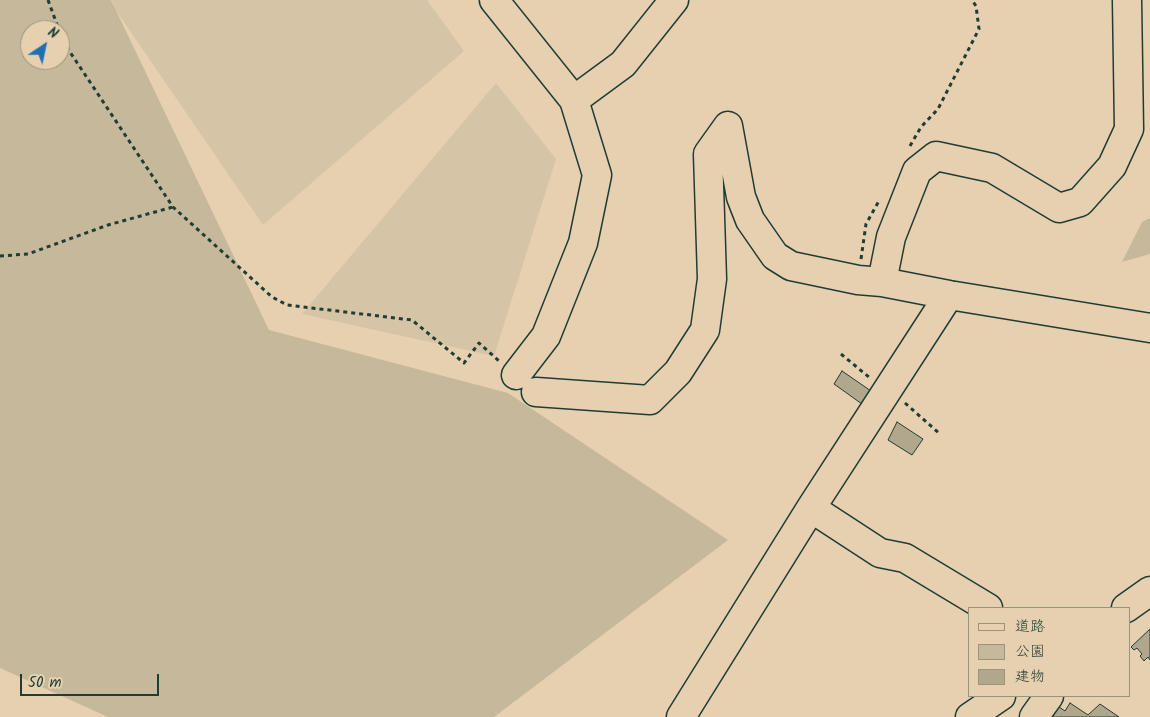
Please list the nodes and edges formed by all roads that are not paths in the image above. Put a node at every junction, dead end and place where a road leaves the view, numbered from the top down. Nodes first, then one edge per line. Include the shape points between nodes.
1 (494, 0) edge
2 (674, 0) edge
3 (1127, 0) edge
4 (574, 100) junction
5 (870, 281) junction
6 (949, 295) junction
7 (1150, 328) edge
8 (516, 375) road end
9 (536, 392) dead end
10 (811, 508) junction
11 (1150, 590) edge
12 (986, 607) edge
13 (1127, 607) edge
14 (1000, 697) edge
15 (1048, 697) edge
16 (681, 717) edge
17 (970, 717) edge
18 (1034, 717) edge

1 - 4 street
2 - 4 street via 623,64
3 - 5 street via 1129,129 1112,166 1080,202 1059,208 992,168 936,156 917,171
4 - 8 street via 598,174 583,243 546,336
5 - 6 street
5 - 9 street via 791,266 775,256 750,220 741,197 728,126 708,154 712,279 705,330 678,372 650,400
6 - 7 street
6 - 10 street
10 - 12 street via 880,554 905,558
10 - 16 street
11 - 13 street
14 - 17 street
15 - 18 street

